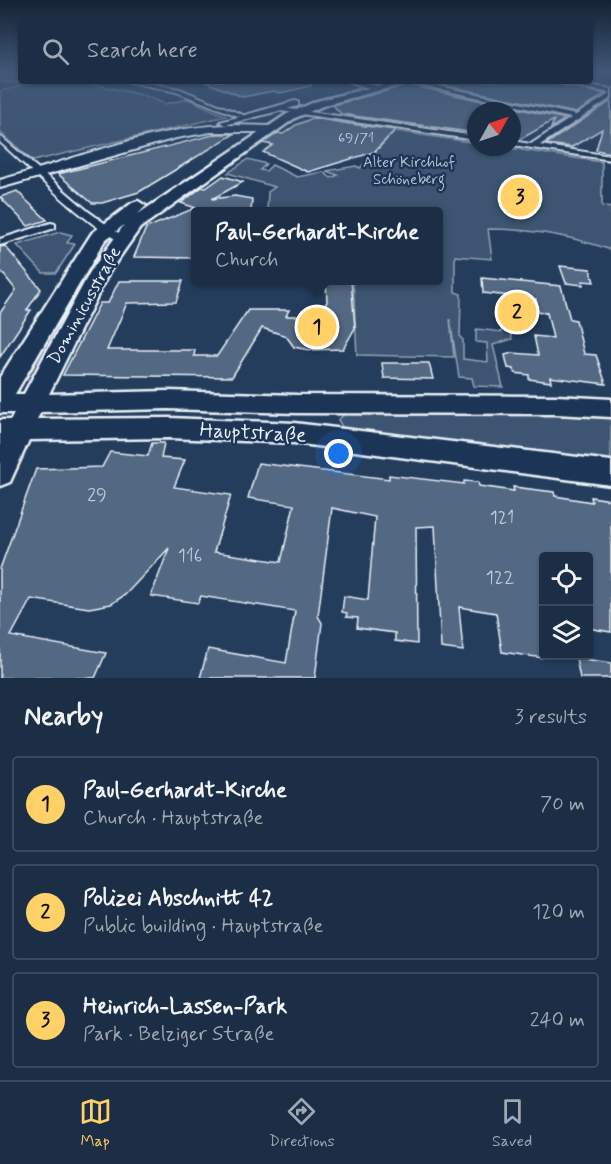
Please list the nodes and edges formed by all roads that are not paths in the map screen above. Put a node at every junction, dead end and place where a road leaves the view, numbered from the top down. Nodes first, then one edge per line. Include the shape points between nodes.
1 (213, 104) edge
2 (306, 104) edge
3 (513, 104) edge
4 (595, 104) edge
5 (290, 108) junction
6 (245, 117) junction
7 (576, 117) junction
8 (264, 129) junction
9 (200, 131) junction
10 (467, 137) edge
11 (0, 138) edge
12 (521, 144) edge
13 (533, 146) junction
14 (611, 158) edge
15 (37, 171) junction
16 (0, 175) edge
17 (0, 184) edge
18 (51, 226) dead end
19 (113, 234) junction
20 (0, 242) edge
21 (0, 398) edge
22 (32, 403) junction
23 (0, 404) edge
24 (303, 404) junction
25 (352, 404) junction
26 (611, 408) edge
27 (10, 430) edge
28 (307, 435) junction
29 (350, 440) junction
30 (611, 472) edge
31 (0, 474) edge

1 - 6 street
2 - 5 main road, Dominicusstraße
3 - 7 street
4 - 7 street
5 - 6 street
5 - 8 main road, Dominicusstraße
5 - 10 street
6 - 9 street
7 - 13 street
8 - 9 street
8 - 19 main road, Dominicusstraße via 127,213
9 - 15 street
11 - 15 street
12 - 13 street
13 - 14 street
15 - 16 street
15 - 17 street
15 - 19 street
18 - 20 street
19 - 21 main road, Dominicusstraße via 98,237
19 - 22 main road, Dominicusstraße via 96,279
22 - 23 main road, Hauptstraße
22 - 24 main road, Hauptstraße via 136,400
22 - 27 main road, Dominicusstraße
24 - 25 main road, Hauptstraße
24 - 28 main road via 319,415 321,422
25 - 26 main road, Hauptstraße
25 - 29 main road via 331,420 335,429
27 - 28 main road, Hauptstraße via 199,429
27 - 31 main road, Dominicusstraße
28 - 29 main road, Hauptstraße
29 - 30 main road, Hauptstraße

